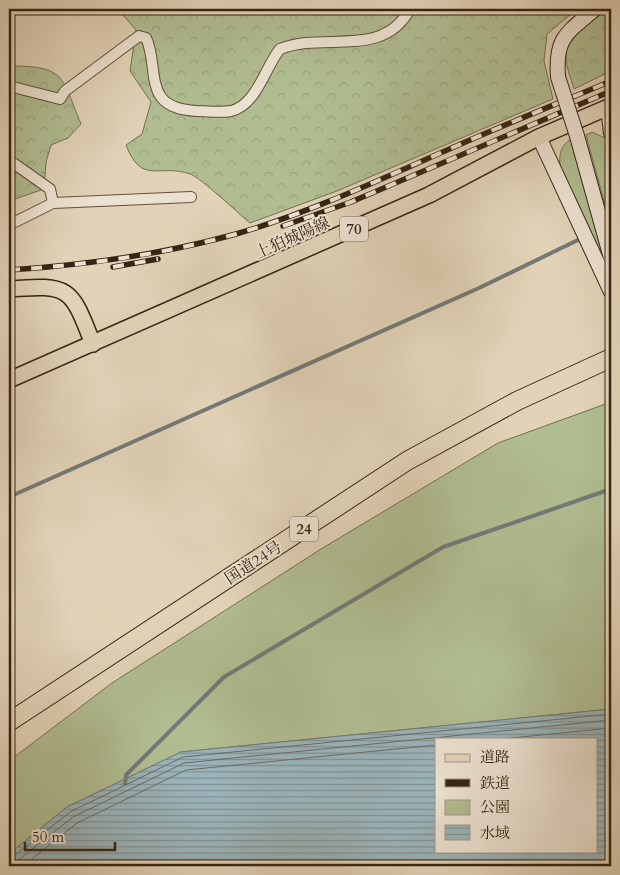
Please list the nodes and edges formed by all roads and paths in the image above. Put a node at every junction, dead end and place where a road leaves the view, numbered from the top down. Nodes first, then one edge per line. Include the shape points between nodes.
1 (410, 9) edge
2 (595, 9) edge
3 (9, 86) edge
4 (610, 106) edge
5 (611, 133) edge
6 (539, 138) junction
7 (9, 160) edge
8 (191, 197) dead end
9 (53, 203) junction
10 (9, 225) edge
11 (611, 258) edge
12 (9, 289) edge
13 (611, 292) edge
14 (93, 344) junction
15 (611, 358) edge
16 (9, 380) edge
17 (9, 722) edge

1 - 3 street via 402,23 387,34 366,40 305,43 280,49 251,97 241,107 230,110 183,110 166,104 157,88 150,46 146,38 139,36 65,91 60,99
2 - 11 main road, bridge via 561,41 557,57 558,77
4 - 5 main road
4 - 6 main road, 上狛城陽線 / 70
6 - 13 main road
6 - 14 main road, 上狛城陽線 / 70 via 429,195
7 - 9 street via 50,189
8 - 9 street
9 - 10 street
12 - 14 main road via 54,288 69,294 78,306
14 - 16 main road, 上狛城陽線 / 70
15 - 17 highway, 国道24号 / 24 via 517,401 407,461

